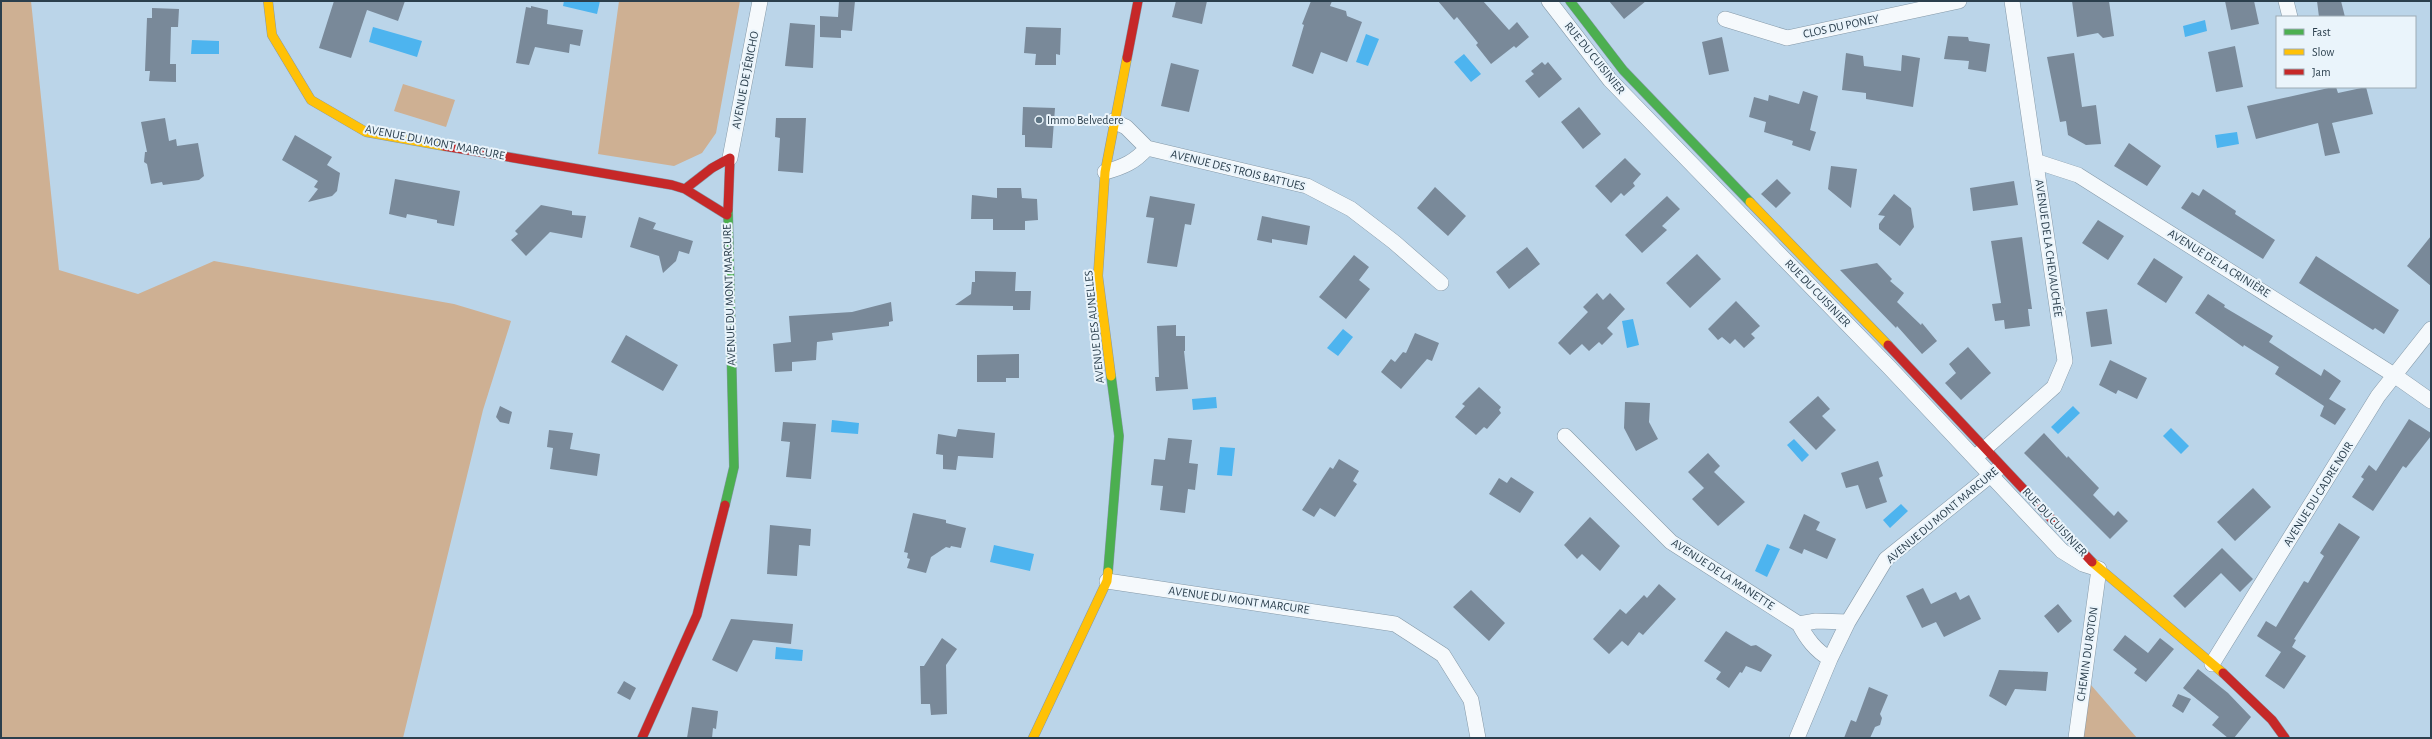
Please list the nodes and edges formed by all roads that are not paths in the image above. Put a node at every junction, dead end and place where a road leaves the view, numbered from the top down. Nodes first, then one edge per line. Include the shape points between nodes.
1 (268, 1) edge
2 (760, 1) edge
3 (1138, 1) edge
4 (1549, 1) edge
5 (1570, 1) edge
6 (1959, 1) edge
7 (2012, 1) edge
8 (2286, 1) edge
9 (2290, 16) edge
10 (1725, 19) dead end
11 (1113, 121) junction
12 (1147, 148) junction
13 (730, 158) junction
14 (2038, 162) junction
15 (1105, 172) junction
16 (685, 189) junction
17 (727, 215) junction
18 (1441, 283) dead end
19 (2431, 329) edge
20 (2394, 375) junction
21 (2431, 401) edge
22 (1565, 436) dead end
23 (1986, 448) junction
24 (1973, 459) junction
25 (2003, 465) junction
26 (1990, 476) junction
27 (2099, 569) junction
28 (1108, 581) junction
29 (1848, 622) junction
30 (1799, 624) junction
31 (1830, 659) junction
32 (2212, 664) junction
33 (642, 738) edge
34 (1032, 738) edge
35 (1478, 738) edge
36 (1798, 738) edge
37 (2076, 738) edge
38 (2285, 738) edge

1 - 16 street, AVENUE DU MONT MARCURE via 272,35 311,100 366,132
2 - 13 street, AVENUE DE JÉRICHO
3 - 11 street, AVENUE DES AUNELLES
4 - 24 street, RUE DU CUISINIER via 1610,80 1889,367
5 - 23 street, RUE DU CUISINIER via 1622,70
6 - 10 street, CLOS DU PONEY via 1787,38
7 - 14 street, AVENUE DE LA CHEVAUCHÉE
8 - 9 street
11 - 12 street via 1126,127
11 - 15 street, AVENUE DES AUNELLES
12 - 15 street via 1137,160
12 - 18 street, AVENUE DES TROIS BATTUES via 1307,186 1351,209
13 - 16 street
13 - 17 street, AVENUE DE JÉRICHO
14 - 20 street, AVENUE DE LA CRINIÈRE via 2078,175
14 - 23 street, AVENUE DE LA CHEVAUCHÉE via 2065,361 2054,387
15 - 28 street, AVENUE DES AUNELLES via 1098,276 1119,436
16 - 17 street, AVENUE DU MONT MARCURE
17 - 33 street, AVENUE DU MONT MARCURE via 734,467 697,615
19 - 20 street, AVENUE DU CADRE NOIR
20 - 21 street, AVENUE DE LA CRINIÈRE
20 - 32 street, AVENUE DU CADRE NOIR via 2378,396
22 - 30 street, AVENUE DE LA MANETTE via 1671,542
23 - 24 street, AVENUE DE LA CHEVAUCHÉE
23 - 25 street, RUE DU CUISINIER
24 - 26 street, RUE DU CUISINIER
25 - 26 street, AVENUE DU MONT MARCURE
25 - 27 street, RUE DU CUISINIER
26 - 27 street, RUE DU CUISINIER via 2062,552 2083,564
26 - 29 street, AVENUE DU MONT MARCURE via 1886,559
27 - 32 street, RUE DU CUISINIER
27 - 37 street, CHEMIN DU ROTON
28 - 34 street
28 - 35 street, AVENUE DU MONT MARCURE via 1395,624 1443,654 1471,700
29 - 30 street via 1816,620
29 - 31 street, AVENUE DU MONT MARCURE
30 - 31 street, AVENUE DE LA MANETTE via 1819,652
31 - 36 street, AVENUE DU MONT MARCURE
32 - 38 street, RUE DU CUISINIER via 2272,720

